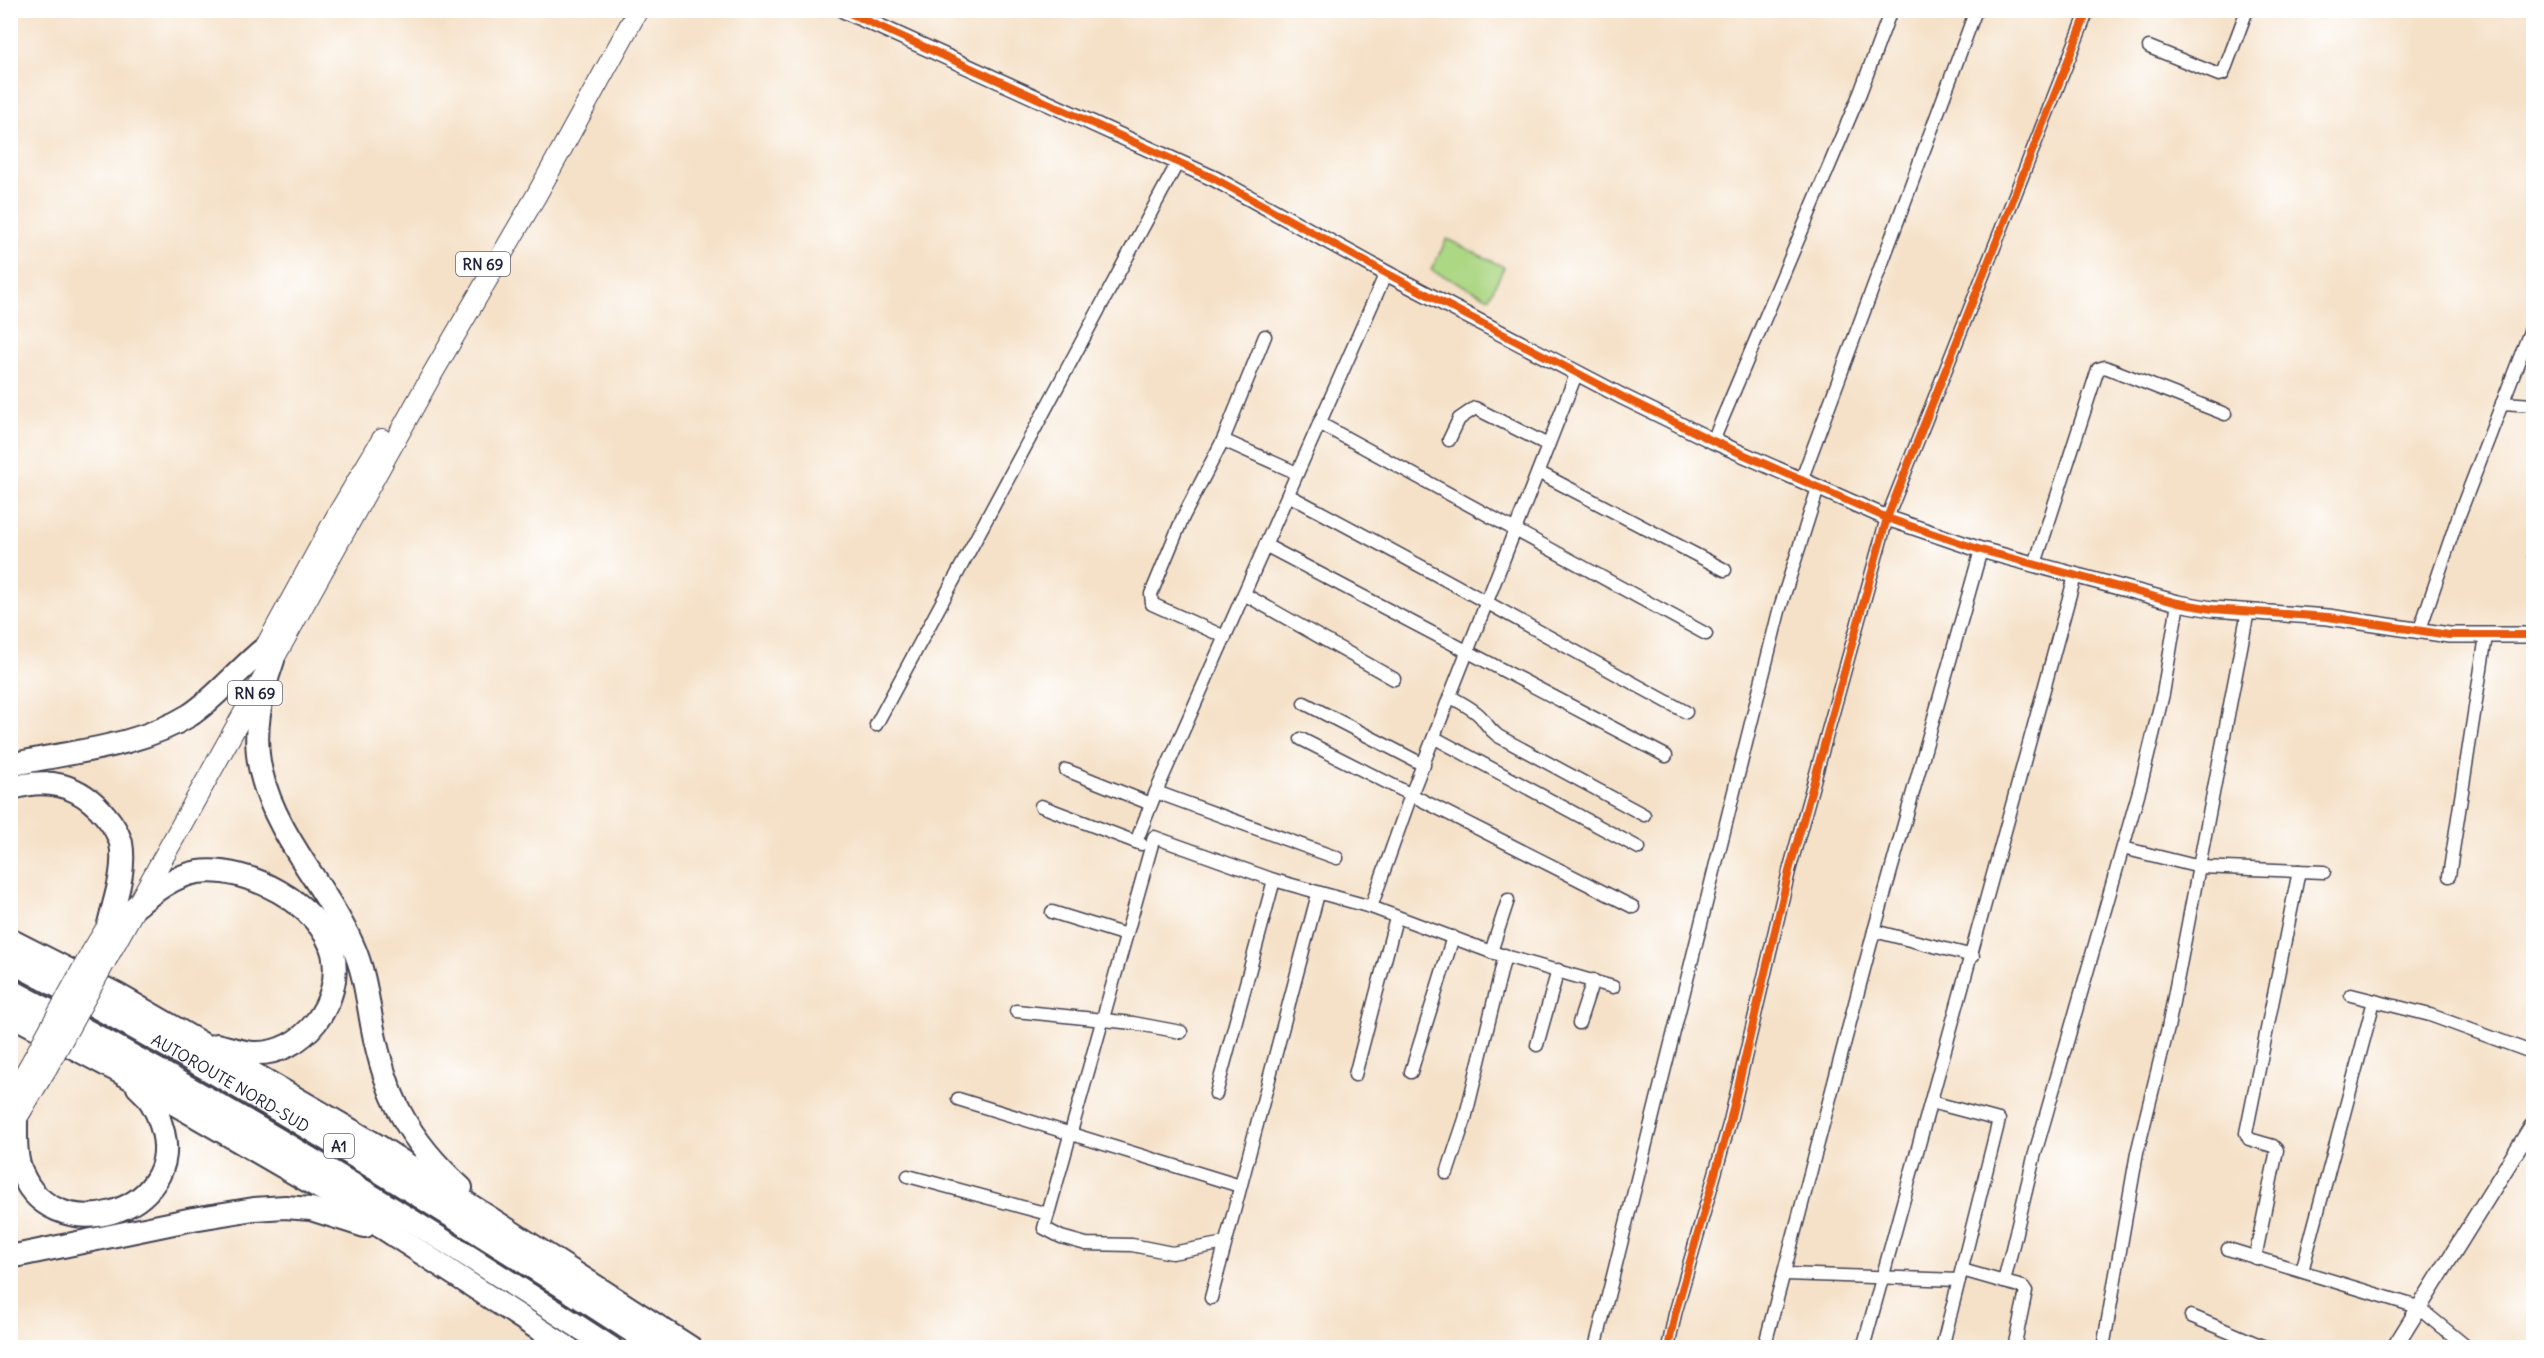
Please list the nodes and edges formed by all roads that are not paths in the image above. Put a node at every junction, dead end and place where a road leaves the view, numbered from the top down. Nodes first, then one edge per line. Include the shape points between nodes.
1 (624, 10) edge
2 (638, 10) edge
3 (843, 10) edge
4 (1891, 10) edge
5 (1976, 10) edge
6 (2088, 10) edge
7 (2247, 10) edge
8 (2149, 47) dead end
9 (1178, 162) junction
10 (1386, 273) junction
11 (2533, 324) edge
12 (1265, 336) dead end
13 (1577, 372) junction
14 (2502, 403) junction
15 (2534, 405) edge
16 (2225, 414) dead end
17 (1319, 423) junction
18 (1222, 440) junction
19 (1449, 440) dead end
20 (1713, 441) junction
21 (1548, 445) junction
22 (1538, 472) junction
23 (1297, 473) junction
24 (1801, 481) junction
25 (1818, 488) junction
26 (1288, 495) junction
27 (1887, 518) junction
28 (1516, 530) junction
29 (1265, 544) junction
30 (2534, 545) edge
31 (1981, 550) junction
32 (2534, 557) edge
33 (2035, 564) junction
34 (1725, 570) dead end
35 (2075, 576) junction
36 (1244, 594) junction
37 (1486, 603) junction
38 (2178, 603) junction
39 (2248, 611) junction
40 (2419, 632) junction
41 (1706, 634) dead end
42 (2486, 636) junction
43 (1225, 637) junction
44 (2533, 637) edge
45 (1467, 653) junction
46 (269, 654) junction
47 (1394, 679) dead end
48 (1451, 697) junction
49 (1304, 703) dead end
50 (1686, 712) dead end
51 (876, 725) dead end
52 (1435, 738) junction
53 (1301, 739) dead end
54 (1666, 756) dead end
55 (10, 765) edge
56 (1424, 765) junction
57 (1066, 770) dead end
58 (10, 789) edge
59 (1411, 795) junction
60 (1154, 798) junction
61 (1041, 806) dead end
62 (1644, 815) dead end
63 (1138, 836) junction
64 (1153, 842) junction
65 (1639, 848) dead end
66 (2123, 848) junction
67 (1337, 858) dead end
68 (2200, 867) junction
69 (2299, 871) junction
70 (2324, 872) dead end
71 (2449, 876) dead end
72 (1274, 880) junction
73 (1318, 894) junction
74 (1508, 900) dead end
75 (135, 907) junction
76 (1371, 907) junction
77 (1633, 907) dead end
78 (1052, 912) dead end
79 (1396, 918) junction
80 (109, 924) junction
81 (1874, 931) junction
82 (1126, 935) junction
83 (1453, 937) junction
84 (14, 946) edge
85 (1491, 952) junction
86 (100, 954) junction
87 (1505, 955) junction
88 (1973, 956) junction
89 (1558, 970) junction
90 (1593, 980) junction
91 (1613, 987) dead end
92 (10, 990) edge
93 (2351, 995) dead end
94 (2374, 1001) junction
95 (1016, 1011) dead end
96 (10, 1014) edge
97 (154, 1016) junction
98 (1102, 1019) junction
99 (1579, 1023) dead end
100 (1180, 1032) dead end
101 (1537, 1045) dead end
102 (2534, 1053) edge
103 (118, 1071) junction
104 (1412, 1071) dead end
105 (1355, 1075) dead end
106 (1216, 1094) dead end
107 (958, 1099) dead end
108 (1931, 1102) junction
109 (12, 1116) edge
110 (2534, 1123) edge
111 (1070, 1134) junction
112 (1447, 1173) dead end
113 (908, 1176) dead end
114 (1240, 1186) junction
115 (1048, 1214) junction
116 (1225, 1243) junction
117 (534, 1247) junction
118 (2228, 1249) dead end
119 (10, 1257) edge
120 (2255, 1258) junction
121 (442, 1265) junction
122 (2302, 1271) junction
123 (1785, 1274) junction
124 (1961, 1275) junction
125 (1883, 1276) junction
126 (2004, 1282) junction
127 (1211, 1298) dead end
128 (2418, 1306) junction
129 (2191, 1316) dead end
130 (568, 1347) edge
131 (610, 1347) edge
132 (657, 1347) edge
133 (691, 1347) edge
134 (1595, 1347) edge
135 (1668, 1347) edge
136 (1764, 1347) edge
137 (1863, 1347) edge
138 (1941, 1347) edge
139 (2014, 1347) edge
140 (2103, 1347) edge
141 (2267, 1347) edge
142 (2394, 1347) edge
143 (2468, 1347) edge

1 - 46 highway, RN 69 via 337,514
2 - 46 highway, RN 69
3 - 9 street
4 - 20 street via 1860,93
5 - 24 street
6 - 27 street
7 - 8 street via 2223,74
9 - 10 street
9 - 51 street
10 - 13 street
10 - 17 street
11 - 14 street
12 - 18 street
13 - 20 street
13 - 21 street
14 - 15 street
14 - 40 street
16 - 33 street via 2105,367 2098,369
17 - 23 street
17 - 28 street
18 - 23 street
18 - 43 street via 1183,517 1151,594 1152,604
19 - 21 street via 1459,419 1474,408
20 - 24 street
21 - 22 street
22 - 28 street
22 - 34 street
23 - 26 street
24 - 25 street
25 - 27 street
25 - 134 street via 1779,611
26 - 29 street
26 - 37 street
27 - 31 street
27 - 135 street via 1789,871 1732,1110
28 - 37 street
28 - 41 street
29 - 36 street
29 - 45 street
30 - 32 street
31 - 33 street
31 - 81 street
33 - 35 street
35 - 38 street
35 - 88 street
36 - 43 street
36 - 47 street
37 - 45 street
37 - 50 street
38 - 39 street
38 - 66 street via 2163,694
39 - 40 street via 2328,617
39 - 68 street
40 - 42 street
42 - 44 street
42 - 71 street
43 - 60 street
45 - 48 street
45 - 54 street
46 - 55 highway via 168,727 144,737
46 - 75 highway, RN 69
46 - 80 highway, RN 69
46 - 117 highway via 256,730 261,772 290,839 336,910 353,945 369,994 382,1071 393,1101 427,1154 452,1180
48 - 52 street
48 - 62 street via 1474,711 1498,736
49 - 56 street
52 - 56 street
52 - 65 street
53 - 59 street
56 - 59 street
57 - 60 street
58 - 80 highway via 58,784 85,795 112,823 120,842 122,864
59 - 76 street
59 - 77 street
60 - 63 street
60 - 67 street
61 - 63 street
63 - 64 street
64 - 72 street
64 - 82 street
66 - 68 street
66 - 126 street via 2034,1157
68 - 69 street
68 - 140 street via 2168,1028 2137,1153
69 - 70 street
69 - 120 street via 2246,1133 2249,1139 2277,1150
72 - 73 street
72 - 106 street
73 - 76 street
73 - 114 street
74 - 85 street
75 - 86 highway, RN 69
75 - 97 highway via 178,878 199,872 230,874 283,893 311,916 324,932 334,962 331,995 325,1009 312,1028 277,1050 254,1053 228,1048
76 - 79 street
78 - 82 street
79 - 83 street
79 - 105 street
80 - 86 highway, RN 69
81 - 88 street
81 - 123 street
82 - 98 street
83 - 85 street
83 - 104 street
84 - 97 highway
84 - 132 highway, AUTOROUTE NORD-SUD / A1 via 112,1013 464,1223
85 - 87 street
86 - 109 highway, RN 69, bridge
87 - 89 street
87 - 112 street via 1465,1119
88 - 108 street
89 - 90 street
89 - 101 street
90 - 91 street
90 - 99 street
92 - 131 highway, AUTOROUTE NORD-SUD / A1 via 341,1177
93 - 94 street
94 - 102 street via 2430,1015
94 - 122 street
95 - 98 street
96 - 103 highway
97 - 117 highway via 378,1146
98 - 100 street
98 - 111 street
103 - 109 highway via 145,1093 158,1113 165,1135 164,1158 156,1180 127,1208 94,1216 64,1214 36,1196 20,1167
103 - 121 highway via 334,1196
107 - 111 street
108 - 124 street via 1999,1120
108 - 125 street
110 - 128 street
111 - 114 street
111 - 115 street
113 - 115 street
114 - 116 street
115 - 116 street via 1044,1228 1086,1244 1132,1245 1173,1254
116 - 127 street
117 - 133 highway
118 - 120 street
119 - 121 highway via 193,1219 285,1208 310,1209 368,1227
120 - 122 street
121 - 130 highway
122 - 128 street
123 - 125 street
123 - 136 street
124 - 125 street
124 - 126 street
124 - 138 street
125 - 137 street
126 - 139 street via 2026,1291
128 - 142 street
128 - 143 street
129 - 141 street

